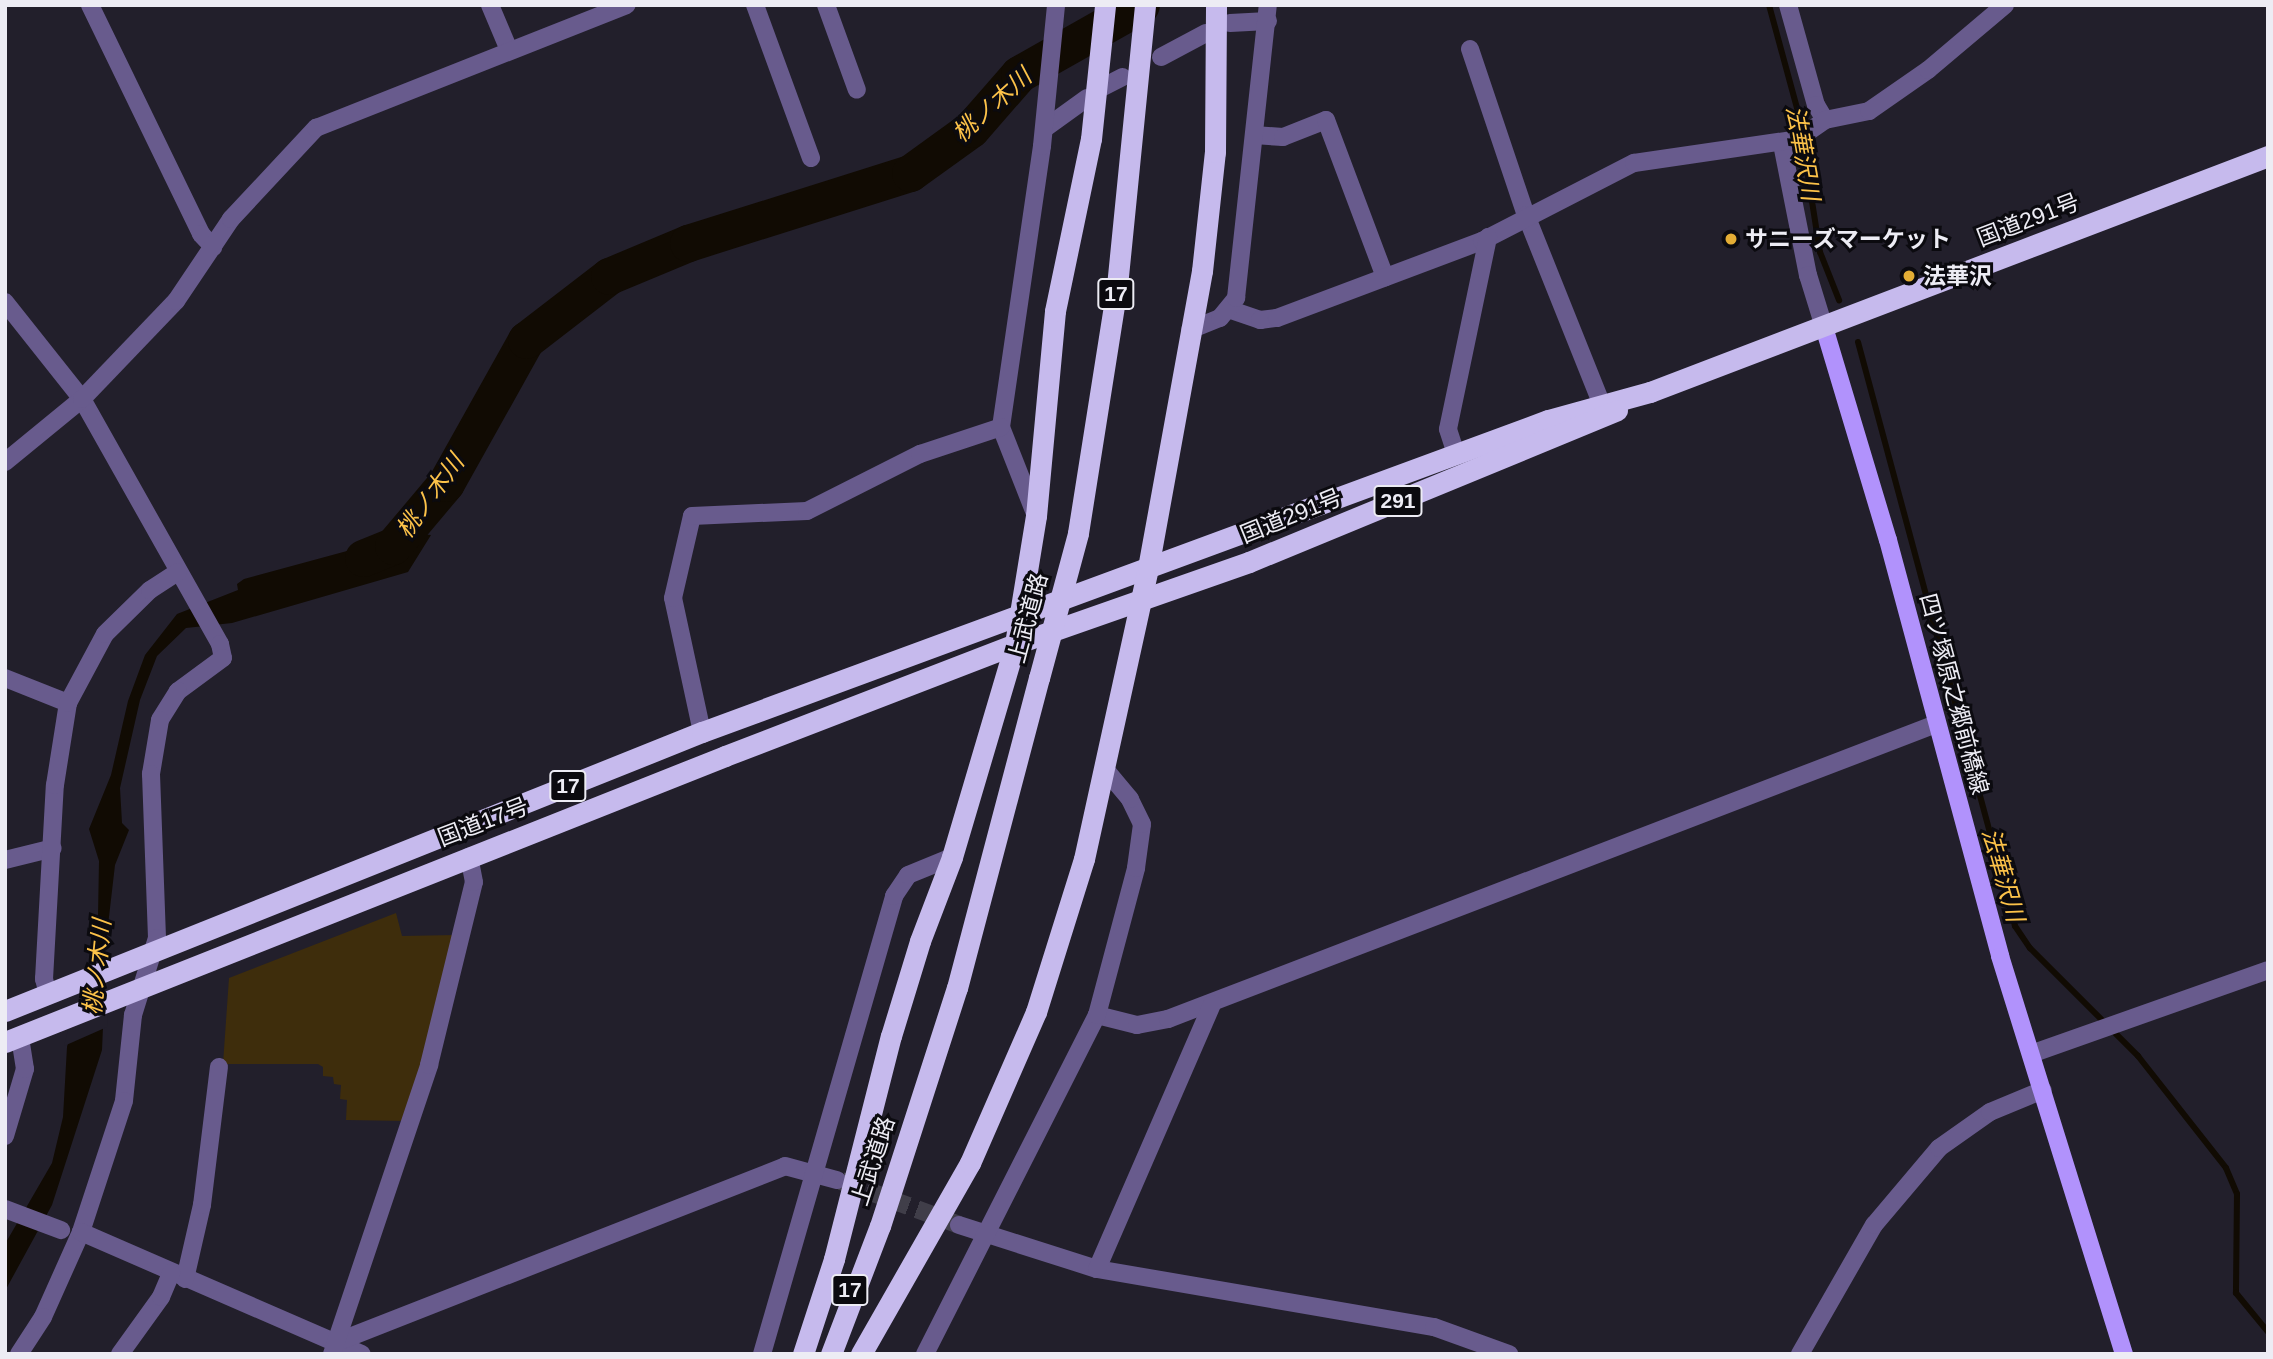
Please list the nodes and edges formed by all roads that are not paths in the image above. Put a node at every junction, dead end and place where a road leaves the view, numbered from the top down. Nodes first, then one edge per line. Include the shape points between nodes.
1 (90, 5) edge
2 (490, 5) edge
3 (627, 5) edge
4 (755, 5) edge
5 (826, 5) edge
6 (1105, 5) edge
7 (1145, 5) edge
8 (1788, 5) edge
9 (2005, 5) edge
10 (1058, 13) edge
11 (1268, 13) edge
12 (1221, 14) edge
13 (1206, 33) dead end
14 (1470, 49) dead end
15 (509, 50) junction
16 (1151, 56) junction
17 (1122, 78) dead end
18 (1100, 82) junction
19 (857, 90) dead end
20 (1087, 98) dead end
21 (1825, 120) junction
22 (1044, 129) junction
23 (1254, 135) junction
24 (1782, 144) junction
25 (2268, 156) edge
26 (811, 158) dead end
27 (1526, 215) junction
28 (1488, 237) junction
29 (213, 247) junction
30 (1385, 277) junction
31 (5, 302) edge
32 (1231, 310) junction
33 (1824, 327) junction
34 (1190, 330) junction
35 (1650, 392) junction
36 (82, 399) junction
37 (1602, 405) junction
38 (1000, 427) junction
39 (1456, 454) junction
40 (5, 462) edge
41 (1036, 516) junction
42 (1148, 568) junction
43 (178, 572) junction
44 (1141, 600) junction
45 (1020, 615) junction
46 (1015, 645) junction
47 (5, 678) edge
48 (68, 704) junction
49 (1936, 724) junction
50 (702, 732) junction
51 (1104, 768) junction
52 (53, 848) junction
53 (468, 856) junction
54 (952, 857) junction
55 (5, 860) edge
56 (155, 952) junction
57 (2268, 970) edge
58 (140, 987) junction
59 (56, 992) junction
60 (1212, 1004) junction
61 (5, 1011) edge
62 (1097, 1015) junction
63 (13, 1039) edge
64 (2031, 1054) junction
65 (219, 1067) dead end
66 (2043, 1090) junction
67 (5, 1136) edge
68 (812, 1172) junction
69 (838, 1180) tunnel mouth
70 (6, 1209) edge
71 (959, 1225) tunnel mouth
72 (880, 1226) junction
73 (57, 1230) dead end
74 (81, 1232) junction
75 (983, 1234) junction
76 (1097, 1269) junction
77 (178, 1276) junction
78 (335, 1348) edge
79 (19, 1354) edge
80 (120, 1354) edge
81 (362, 1354) edge
82 (762, 1354) edge
83 (803, 1354) edge
84 (820, 1354) edge
85 (831, 1354) edge
86 (861, 1354) edge
87 (926, 1354) edge
88 (1509, 1354) edge
89 (1800, 1354) edge
90 (2124, 1354) edge

1 - 29 street via 201,234
2 - 15 street
3 - 15 street
4 - 26 street
5 - 19 street
6 - 18 highway
7 - 16 highway, 上武道路 / 17
8 - 21 street via 1816,105
9 - 21 street via 1928,70 1869,111
10 - 22 street
11 - 12 street
11 - 23 street
12 - 34 highway via 1216,152
13 - 16 street
14 - 27 street
15 - 29 street via 316,128 231,219
16 - 72 highway, 上武道路 / 17, bridge via 1078,533 957,988
17 - 18 street
18 - 41 highway via 1055,311
20 - 22 street
21 - 24 street
22 - 38 street
23 - 30 street via 1283,137 1326,120
23 - 32 street
24 - 27 street via 1634,163
24 - 33 street via 1808,275
25 - 33 highway, 国道291号 / 291
27 - 28 street
27 - 37 street
28 - 30 street
28 - 39 street via 1448,429
29 - 36 street via 176,301
30 - 32 street via 1277,318 1260,320
31 - 36 street
32 - 34 street
33 - 35 highway, 国道291号 / 291
33 - 49 main road, 四ツ塚原之郷前橋線 via 1888,540
34 - 42 highway
35 - 37 highway, 国道291号 / 291
35 - 44 highway, 国道291号 / 291 via 1591,424 1249,562
36 - 40 street
36 - 43 street
37 - 39 highway, 国道291号 / 291 via 1548,419
38 - 41 street
38 - 50 street via 920,454 807,511 692,516 673,598
39 - 42 highway, 国道291号 / 291
41 - 45 highway
42 - 44 highway
42 - 45 highway, 17
43 - 48 street via 150,590 106,634
43 - 56 street via 220,644 223,658 178,691 160,720 153,744
44 - 46 highway, 国道17号 / 17
44 - 51 highway
45 - 46 highway
45 - 50 highway, 国道17号 / 17
46 - 53 highway, 国道17号 / 17
46 - 54 highway
47 - 48 street
48 - 52 street via 57,758
49 - 60 street
49 - 64 main road, 四ツ塚原之郷前橋線
50 - 56 highway, 国道17号 / 17
51 - 62 street via 1130,799 1142,824 1136,868
51 - 86 highway via 1084,859 1037,1012 970,1163
52 - 55 street
52 - 59 street via 44,979
53 - 58 highway, 国道17号 / 17
53 - 78 street via 474,882 429,1065
54 - 68 street via 908,875 894,896
54 - 83 highway via 902,1000 834,1259
56 - 58 street
56 - 59 highway, 国道17号 / 17
57 - 64 street
58 - 63 highway, 国道17号 / 17
58 - 74 street via 124,1101
59 - 61 highway, 国道17号 / 17
60 - 62 street via 1137,1025
60 - 76 street
62 - 75 street
63 - 67 street via 25,1069
64 - 66 main road, 四ツ塚原之郷前橋線
65 - 77 street via 202,1205
66 - 89 street via 1990,1112 1939,1148 1874,1225
66 - 90 main road, 四ツ塚原之郷前橋線
68 - 69 street
68 - 78 street via 785,1166
68 - 82 street
70 - 73 street
71 - 75 street
72 - 84 highway, 上武道路 / 17
72 - 85 highway, 上武道路 / 17
74 - 77 street
74 - 79 street via 43,1317
75 - 76 street
75 - 87 street
76 - 88 street via 1434,1327
77 - 78 street
77 - 80 street
78 - 81 street

